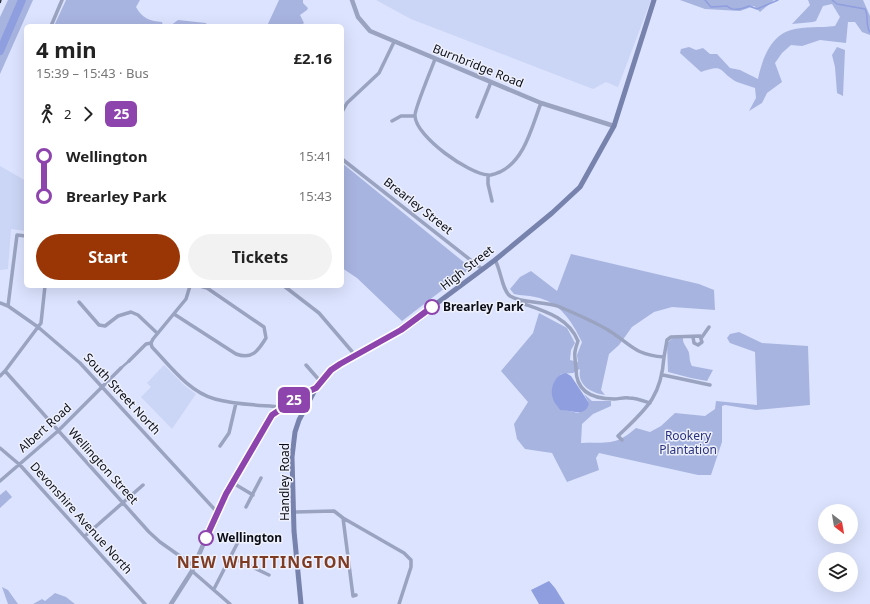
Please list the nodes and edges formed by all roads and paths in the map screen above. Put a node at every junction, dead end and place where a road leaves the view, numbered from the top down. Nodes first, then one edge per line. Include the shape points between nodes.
1 (62, 0) edge
2 (352, 0) edge
3 (654, 0) edge
4 (52, 24) edge
5 (394, 42) junction
6 (435, 59) junction
7 (491, 82) junction
8 (541, 103) junction
9 (344, 108) edge
10 (414, 116) junction
11 (477, 117) dead end
12 (392, 121) dead end
13 (614, 126) junction
14 (344, 161) edge
15 (488, 176) junction
16 (492, 201) dead end
17 (24, 236) edge
18 (495, 260) junction
19 (482, 269) junction
20 (45, 288) edge
21 (189, 288) edge
22 (207, 288) edge
23 (287, 288) edge
24 (517, 299) junction
25 (79, 302) dead end
26 (0, 303) edge
27 (8, 306) junction
28 (174, 314) junction
29 (38, 327) junction
30 (709, 327) dead end
31 (158, 333) junction
32 (694, 336) junction
33 (702, 337) junction
34 (151, 343) junction
35 (354, 354) junction
36 (664, 357) junction
37 (129, 361) joint
38 (306, 365) dead end
39 (121, 368) joint
40 (5, 372) junction
41 (663, 375) junction
42 (0, 376) edge
43 (320, 381) junction
44 (710, 385) dead end
45 (103, 388) junction
46 (316, 388) junction
47 (236, 403) junction
48 (650, 403) junction
49 (282, 407) junction
50 (58, 431) junction
51 (622, 440) dead end
52 (220, 446) dead end
53 (0, 448) edge
54 (20, 465) junction
55 (262, 478) dead end
56 (0, 481) edge
57 (233, 483) junction
58 (143, 485) dead end
59 (253, 494) junction
60 (123, 503) junction
61 (246, 507) dead end
62 (217, 512) junction
63 (295, 512) junction
64 (343, 518) junction
65 (85, 536) junction
66 (238, 542) dead end
67 (231, 557) junction
68 (193, 568) junction
69 (269, 575) dead end
70 (214, 589) junction
71 (356, 595) dead end
72 (145, 604) edge
73 (171, 604) edge
74 (230, 604) edge
75 (302, 604) edge
76 (399, 604) edge

1 - 4 street
2 - 5 street, Burnbridge Road via 358,17 370,31
3 - 13 main road, High Street
5 - 6 street, Burnbridge Road
5 - 9 street via 379,73
6 - 7 street, Burnbridge Road
6 - 10 street
7 - 8 street, Burnbridge Road
7 - 11 street
8 - 13 street, Burnbridge Road
8 - 15 street via 521,153 500,172
10 - 12 street via 401,116
10 - 15 street via 430,143 467,168
13 - 18 main road, High Street via 580,187
14 - 19 street, Brearley Street
15 - 16 street
17 - 27 street via 17,235
18 - 19 main road, High Street
18 - 24 street via 508,295
19 - 35 main road, High Street via 401,330
20 - 29 street via 41,323
21 - 28 street via 186,299
22 - 28 street via 264,327 266,338 256,352 243,357 236,354
23 - 35 street via 319,313
24 - 36 street via 555,305 608,330 647,356
24 - 48 street via 521,303 550,313 568,325 578,341 574,352 576,376 585,391 593,397 628,397
25 - 31 street via 99,325 105,326 118,316 131,312
26 - 27 street, South Street North
27 - 29 street, South Street North
28 - 31 street
29 - 40 street
29 - 45 street, South Street North via 80,363
30 - 33 street
31 - 34 street
32 - 33 street
32 - 33 street via 694,343 698,345 702,342
32 - 36 street via 671,337 667,340
34 - 37 street via 146,344
34 - 47 street via 195,389 214,399
35 - 43 main road, High Street
36 - 41 street
37 - 39 street
38 - 43 street
39 - 45 street, Albert Road
40 - 42 street
40 - 50 street, Wellington Street
41 - 44 street
41 - 48 street
43 - 46 main road, High Street
45 - 50 street, Albert Road
45 - 62 street, South Street North
46 - 49 street
46 - 63 main road, Handley Road via 302,413 296,432 292,457
47 - 49 street
47 - 52 street via 229,433
48 - 51 street via 618,436
49 - 57 street via 272,415
50 - 54 street, Albert Road
50 - 60 street, Wellington Street
53 - 54 street, Devonshire Avenue North
54 - 56 street, Albert Road
54 - 65 street, Devonshire Avenue North
55 - 59 street
57 - 59 street
57 - 62 street
58 - 60 street
59 - 61 street
60 - 65 street
60 - 68 street, Wellington Street via 160,542
62 - 68 street
63 - 64 street via 334,511
63 - 75 main road, Handley Road via 294,531
64 - 71 street via 352,596
64 - 76 street via 404,553 411,560
65 - 72 street, Devonshire Avenue North
66 - 67 street
67 - 69 street
67 - 70 street
68 - 70 street, Wellington Street
68 - 73 street
70 - 74 street, Wellington Street

